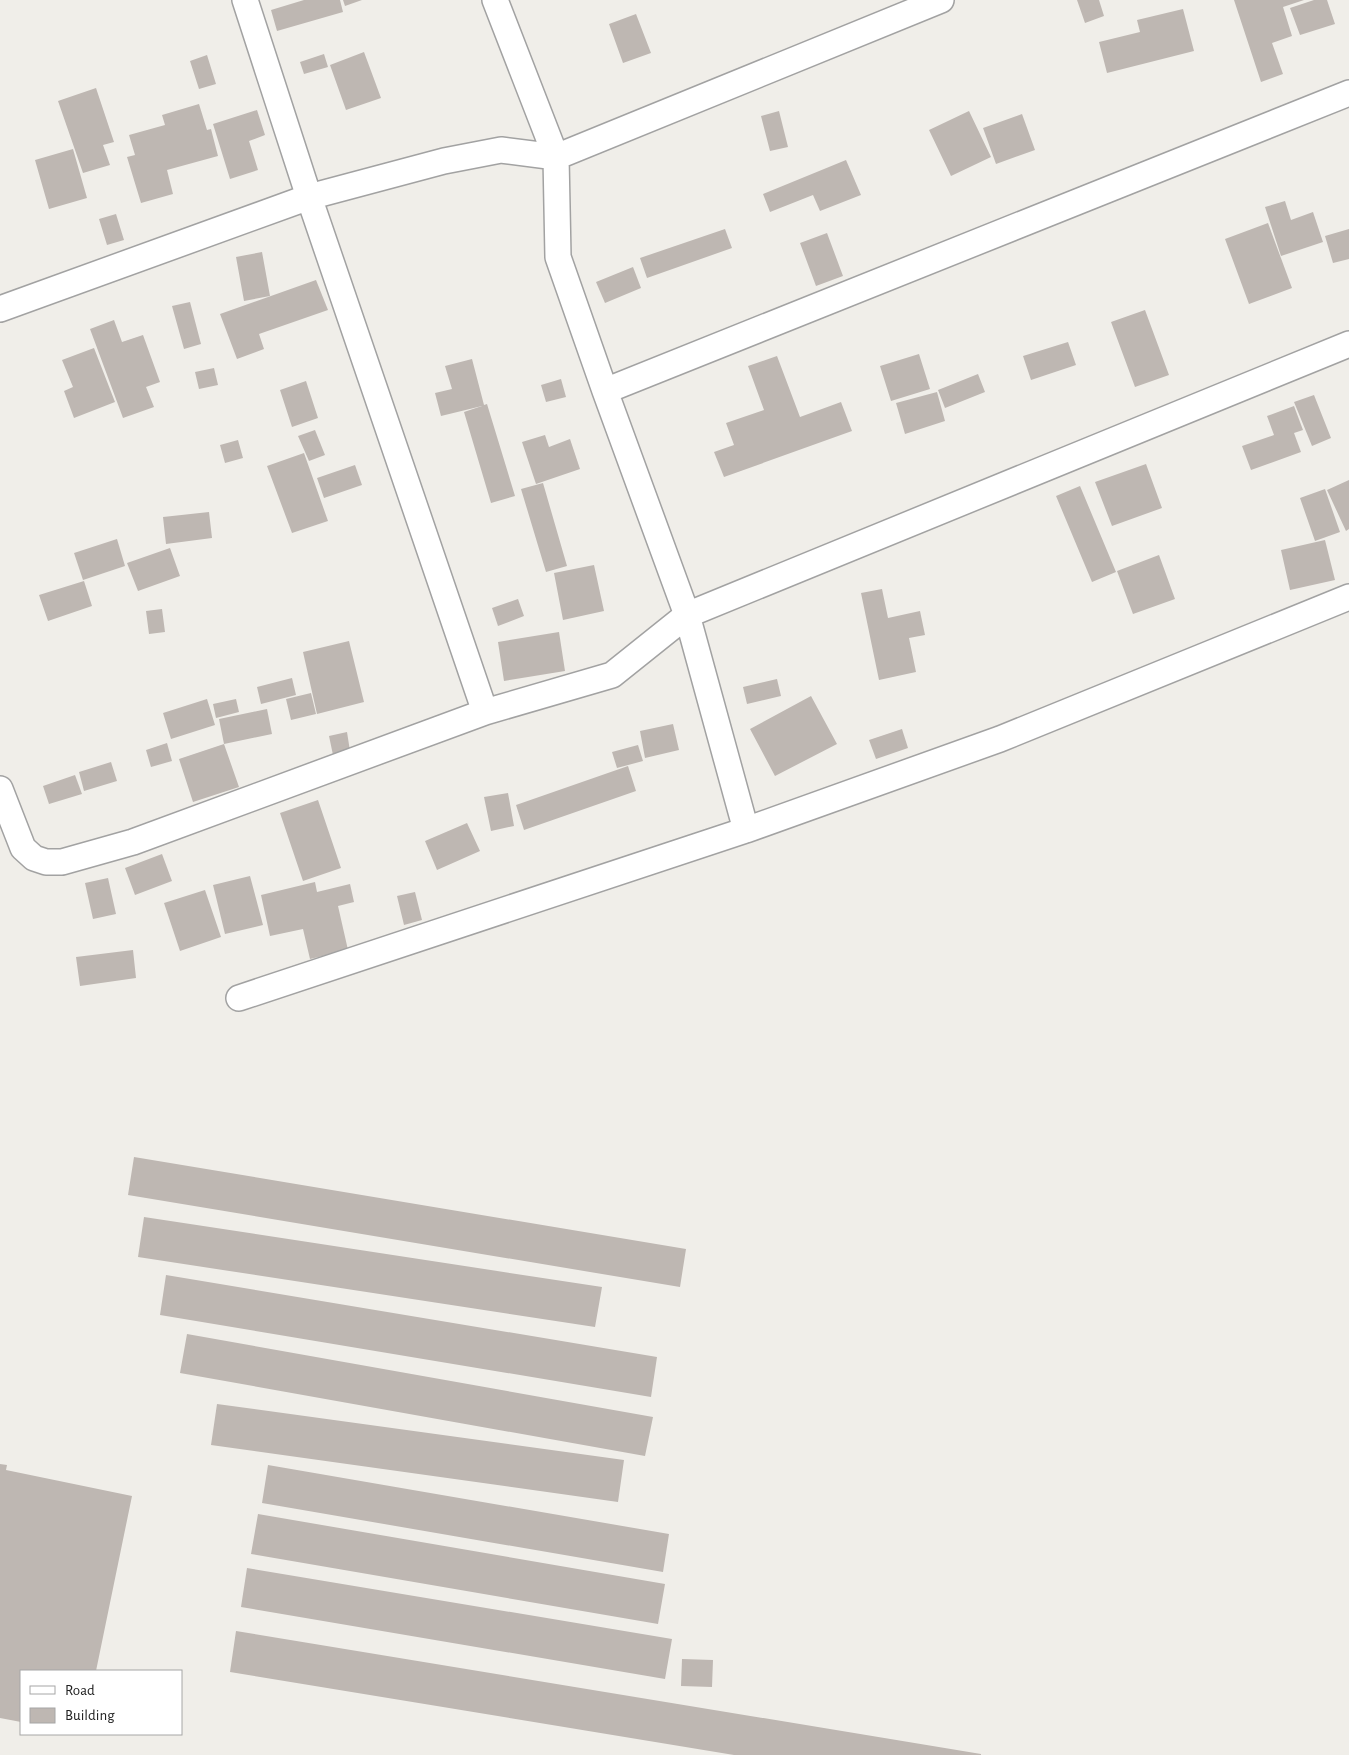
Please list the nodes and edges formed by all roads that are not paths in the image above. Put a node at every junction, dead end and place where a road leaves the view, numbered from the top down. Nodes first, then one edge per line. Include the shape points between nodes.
1 (245, 0) edge
2 (495, 0) edge
3 (941, 0) edge
4 (1349, 93) edge
5 (556, 157) junction
6 (309, 197) junction
7 (0, 309) edge
8 (1349, 344) edge
9 (605, 391) junction
10 (1349, 597) edge
11 (687, 615) junction
12 (485, 712) junction
13 (0, 789) edge
14 (746, 830) junction
15 (239, 998) dead end

1 - 6 street
2 - 5 street
3 - 5 street
4 - 9 street
5 - 6 street via 500,150 444,161
5 - 9 street via 558,257
6 - 7 street
6 - 12 street
8 - 11 street
9 - 11 street
10 - 14 street via 1000,739
11 - 12 street via 612,674
11 - 14 street
12 - 13 street via 133,842 62,862 34,858 23,848
14 - 15 street

